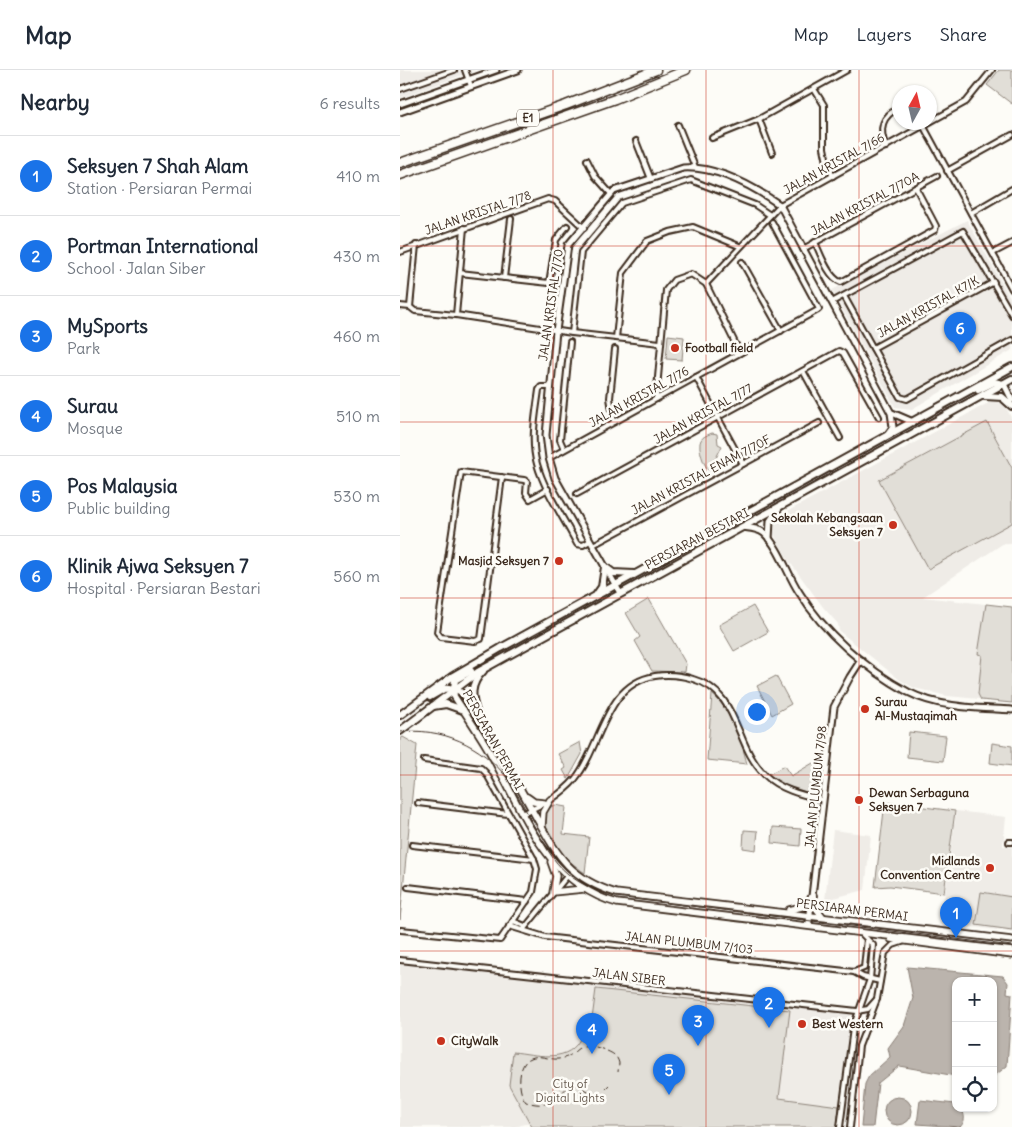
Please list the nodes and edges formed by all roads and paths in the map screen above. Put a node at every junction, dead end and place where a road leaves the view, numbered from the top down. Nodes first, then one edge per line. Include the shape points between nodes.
1 (454, 70) edge
2 (465, 70) edge
3 (496, 70) edge
4 (518, 70) edge
5 (656, 70) edge
6 (686, 70) edge
7 (847, 70) edge
8 (990, 71) edge
9 (469, 79) junction
10 (472, 86) junction
11 (400, 89) edge
12 (814, 89) junction
13 (400, 104) edge
14 (892, 111) edge
15 (400, 112) edge
16 (758, 118) junction
17 (937, 119) edge
18 (678, 125) dead end
19 (917, 130) edge
20 (926, 130) edge
21 (1012, 135) edge
22 (712, 138) dead end
23 (636, 141) dead end
24 (886, 147) junction
25 (772, 153) dead end
26 (587, 160) dead end
27 (400, 163) edge
28 (695, 167) junction
29 (947, 171) junction
30 (400, 175) edge
31 (833, 176) junction
32 (937, 176) dead end
33 (651, 179) junction
34 (916, 188) junction
35 (1012, 189) edge
36 (611, 194) junction
37 (780, 205) junction
38 (971, 212) junction
39 (770, 215) junction
40 (511, 219) dead end
41 (772, 222) dead end
42 (567, 226) dead end
43 (464, 228) junction
44 (584, 228) junction
45 (815, 242) junction
46 (1012, 243) edge
47 (416, 245) junction
48 (739, 246) junction
49 (803, 249) junction
50 (400, 252) edge
51 (993, 253) junction
52 (742, 262) dead end
53 (460, 273) junction
54 (504, 278) junction
55 (994, 282) junction
56 (706, 284) junction
57 (1012, 289) edge
58 (844, 296) junction
59 (832, 302) junction
60 (400, 306) edge
61 (410, 307) junction
62 (456, 315) junction
63 (1012, 315) edge
64 (556, 330) junction
65 (781, 331) junction
66 (572, 333) junction
67 (616, 338) junction
68 (1012, 340) edge
69 (570, 342) dead end
70 (660, 343) junction
71 (873, 348) junction
72 (615, 349) dead end
73 (740, 353) junction
74 (1012, 367) edge
75 (803, 371) junction
76 (696, 377) junction
77 (1012, 379) edge
78 (1004, 384) junction
79 (551, 387) junction
80 (978, 398) junction
81 (656, 399) junction
82 (1012, 400) edge
83 (942, 406) junction
84 (1012, 406) edge
85 (892, 413) junction
86 (718, 417) junction
87 (879, 417) dead end
88 (614, 422) junction
89 (913, 422) junction
90 (819, 423) dead end
91 (886, 437) junction
92 (840, 438) dead end
93 (564, 449) junction
94 (548, 458) junction
95 (743, 464) junction
96 (502, 477) junction
97 (548, 489) junction
98 (577, 494) dead end
99 (779, 507) junction
100 (742, 528) junction
101 (769, 540) junction
102 (592, 543) junction
103 (605, 567) junction
104 (636, 574) junction
105 (616, 585) junction
106 (620, 594) junction
107 (596, 596) junction
108 (501, 648) junction
109 (862, 660) junction
110 (492, 664) junction
111 (454, 688) junction
112 (414, 705) junction
113 (430, 707) junction
114 (463, 710) junction
115 (1012, 710) edge
116 (400, 715) edge
117 (477, 715) junction
118 (400, 731) edge
119 (424, 760) dead end
120 (515, 781) junction
121 (824, 800) junction
122 (547, 802) junction
123 (418, 804) dead end
124 (532, 810) junction
125 (508, 814) junction
126 (522, 814) junction
127 (542, 829) junction
128 (412, 845) dead end
129 (546, 854) junction
130 (534, 859) junction
131 (572, 870) junction
132 (567, 876) junction
133 (408, 887) dead end
134 (584, 889) junction
135 (553, 892) junction
136 (813, 895) junction
137 (527, 901) junction
138 (782, 911) junction
139 (823, 917) junction
140 (810, 919) junction
141 (767, 920) junction
142 (513, 921) junction
143 (509, 926) junction
144 (524, 928) junction
145 (402, 930) dead end
146 (864, 935) junction
147 (1012, 940) edge
148 (907, 942) junction
149 (1012, 953) edge
150 (400, 960) edge
151 (854, 972) junction
152 (870, 979) junction
153 (880, 980) junction
154 (877, 998) junction
155 (857, 1011) junction
156 (840, 1127) edge
157 (850, 1127) edge

1 - 11 street
2 - 9 street
3 - 9 street
4 - 10 street
5 - 27 highway, E1
6 - 30 highway, E1 via 615,99
7 - 12 street
8 - 17 street, JALAN KRISTAL 7/66 via 966,102
9 - 10 street
9 - 13 street
10 - 15 street
12 - 16 street
12 - 31 street via 824,105 824,148
14 - 24 street via 884,118 882,134
16 - 22 street
16 - 25 street
18 - 28 street
19 - 24 street, JALAN KRISTAL 7/66
20 - 29 street
21 - 29 street
23 - 33 street
24 - 31 street, JALAN KRISTAL 7/66
26 - 36 street via 595,176
28 - 33 street, JALAN KRISTAL 7/70
28 - 37 street via 761,192
29 - 38 street
31 - 37 street, JALAN KRISTAL 7/66
32 - 34 street, JALAN KRISTAL 7/70A
33 - 36 street, JALAN KRISTAL 7/70
34 - 45 street, JALAN KRISTAL 7/70A
34 - 45 street via 936,226 935,230 841,282 832,276
35 - 38 street
36 - 44 street, JALAN KRISTAL 7/70
37 - 39 street, JALAN KRISTAL 7/66
37 - 49 street
38 - 51 street
39 - 48 street, JALAN KRISTAL 7/66
39 - 66 street via 755,205 691,180 622,202 581,252
40 - 54 street
41 - 65 street, JALAN KRISTAL 7/76 via 819,308
42 - 54 street via 556,240 549,283
43 - 44 street, JALAN KRISTAL 7/78 via 548,199 555,201
43 - 47 street, JALAN KRISTAL 7/78
43 - 53 street
44 - 64 street, JALAN KRISTAL 7/70 via 567,249
45 - 49 street, JALAN KRISTAL 7/70A
46 - 51 street
47 - 50 street, JALAN KRISTAL 7/78
47 - 61 street
48 - 56 street, JALAN KRISTAL 7/66
48 - 67 street via 693,228 647,241 622,273
49 - 59 street
51 - 57 street
52 - 65 street
53 - 54 street
53 - 62 street
55 - 58 street via 963,231
55 - 63 street
55 - 71 street, JALAN KRISTAL K7/K
56 - 70 street via 698,277 684,275 674,280 666,290
56 - 73 street
58 - 59 street
58 - 71 street
59 - 85 street
60 - 61 street
61 - 62 street via 415,311
62 - 64 street
64 - 66 street
64 - 79 street, JALAN KRISTAL 7/70
65 - 73 street, JALAN KRISTAL 7/76
66 - 67 street
67 - 70 street
68 - 71 street via 907,399 900,398
69 - 93 street via 560,440
70 - 81 street
72 - 88 street via 610,398
73 - 76 street, JALAN KRISTAL 7/76
74 - 83 main road, PERSIARAN BESTARI
75 - 86 street, JALAN KRISTAL 7/77
75 - 87 street, JALAN KRISTAL 7/77 via 839,351 843,353
75 - 92 street
76 - 81 street, JALAN KRISTAL 7/76
76 - 86 street
77 - 78 main road, PERSIARAN BESTARI
78 - 80 main road, PERSIARAN BESTARI
78 - 82 street
78 - 83 main road via 994,382
79 - 94 street, JALAN KRISTAL 7/70 via 546,435
79 - 97 street via 539,390 534,426 536,462
80 - 84 main road via 996,395
80 - 99 main road, PERSIARAN BESTARI
81 - 88 street, JALAN KRISTAL 7/76
83 - 89 main road, PERSIARAN BESTARI
85 - 89 street
85 - 91 street via 893,427
86 - 95 street
86 - 98 street, JALAN KRISTAL 7/77
88 - 93 street, JALAN KRISTAL 7/76
89 - 91 main road, PERSIARAN BESTARI
90 - 95 street, JALAN KRISTAL ENAM 7/70F
91 - 104 main road, PERSIARAN BESTARI
93 - 94 street, JALAN KRISTAL 7/76
94 - 102 street, JALAN KRISTAL 7/70 via 555,478
95 - 102 street, JALAN KRISTAL ENAM 7/70F
96 - 96 street via 481,640 441,637 437,632 461,472
96 - 97 street via 527,481 526,493 530,499
97 - 102 street via 578,544
99 - 100 main road, PERSIARAN BESTARI
99 - 101 street via 770,520
100 - 101 street via 759,530
100 - 106 main road, PERSIARAN BESTARI
101 - 109 street via 812,612
102 - 103 street, JALAN KRISTAL 7/70
103 - 104 main road via 613,573
103 - 105 street, JALAN KRISTAL 7/70
103 - 107 main road via 602,587
104 - 105 main road, PERSIARAN BESTARI
105 - 106 street, JALAN KRISTAL 7/70
105 - 107 main road, PERSIARAN BESTARI
106 - 110 main road, PERSIARAN BESTARI
107 - 108 main road, PERSIARAN BESTARI
108 - 111 main road via 494,657 455,680
108 - 112 main road, PERSIARAN BESTARI via 453,676
109 - 115 street via 906,691 934,702
109 - 121 street, JALAN PLUMBUM 7/98 via 834,706
110 - 111 main road, PERSIARAN BESTARI
110 - 117 main road via 473,686 472,700
111 - 112 main road via 444,689
111 - 113 main road, PERSIARAN BESTARI
111 - 114 main road, PERSIARAN PERMAI via 454,696
111 - 117 main road, PERSIARAN PERMAI via 461,691
112 - 116 main road, PERSIARAN BESTARI
113 - 114 main road via 446,704
113 - 118 main road, PERSIARAN BESTARI
114 - 126 main road, PERSIARAN PERMAI via 487,746
117 - 120 main road, PERSIARAN PERMAI
119 - 125 street via 480,768 486,773
120 - 122 main road via 529,799
120 - 124 main road, PERSIARAN PERMAI
121 - 122 street via 789,790 764,775 722,696 701,681 669,674 634,683 623,693 576,778
121 - 136 street, JALAN PLUMBUM 7/98
122 - 124 street
122 - 127 main road
123 - 125 street
124 - 126 street
124 - 127 main road, PERSIARAN PERMAI
125 - 130 street
126 - 129 main road, PERSIARAN PERMAI
127 - 131 main road, PERSIARAN PERMAI via 551,847
128 - 130 street
129 - 132 main road, PERSIARAN PERMAI
129 - 135 main road via 555,870
130 - 137 street via 537,869 533,892
131 - 132 street
131 - 138 main road, PERSIARAN PERMAI via 595,886 616,893
132 - 134 main road, PERSIARAN PERMAI
132 - 135 street
133 - 137 street
134 - 135 main road
134 - 141 main road, PERSIARAN PERMAI via 599,898 617,902
135 - 144 street
136 - 138 main road via 802,909
136 - 139 main road via 814,907
136 - 140 street, JALAN PLUMBUM 7/98
137 - 142 street
138 - 140 main road, PERSIARAN PERMAI
139 - 140 main road, PERSIARAN PERMAI
139 - 147 main road, PERSIARAN PERMAI
140 - 141 main road
140 - 146 main road via 844,926
141 - 146 main road, PERSIARAN PERMAI
142 - 143 street
142 - 144 street
143 - 144 street
143 - 145 street via 498,941
144 - 151 street, JALAN PLUMBUM 7/103 via 545,937
146 - 148 main road
146 - 149 main road, PERSIARAN PERMAI
146 - 151 street via 864,968
146 - 152 street via 873,946
148 - 149 main road
148 - 153 street via 893,944 887,950
150 - 155 street, JALAN SIBER
151 - 152 street, JALAN PLUMBUM 7/103
152 - 153 street, JALAN PLUMBUM 7/103
152 - 155 street
153 - 154 street
154 - 155 street via 868,1009
154 - 157 street via 860,1046
155 - 156 street via 848,1053

